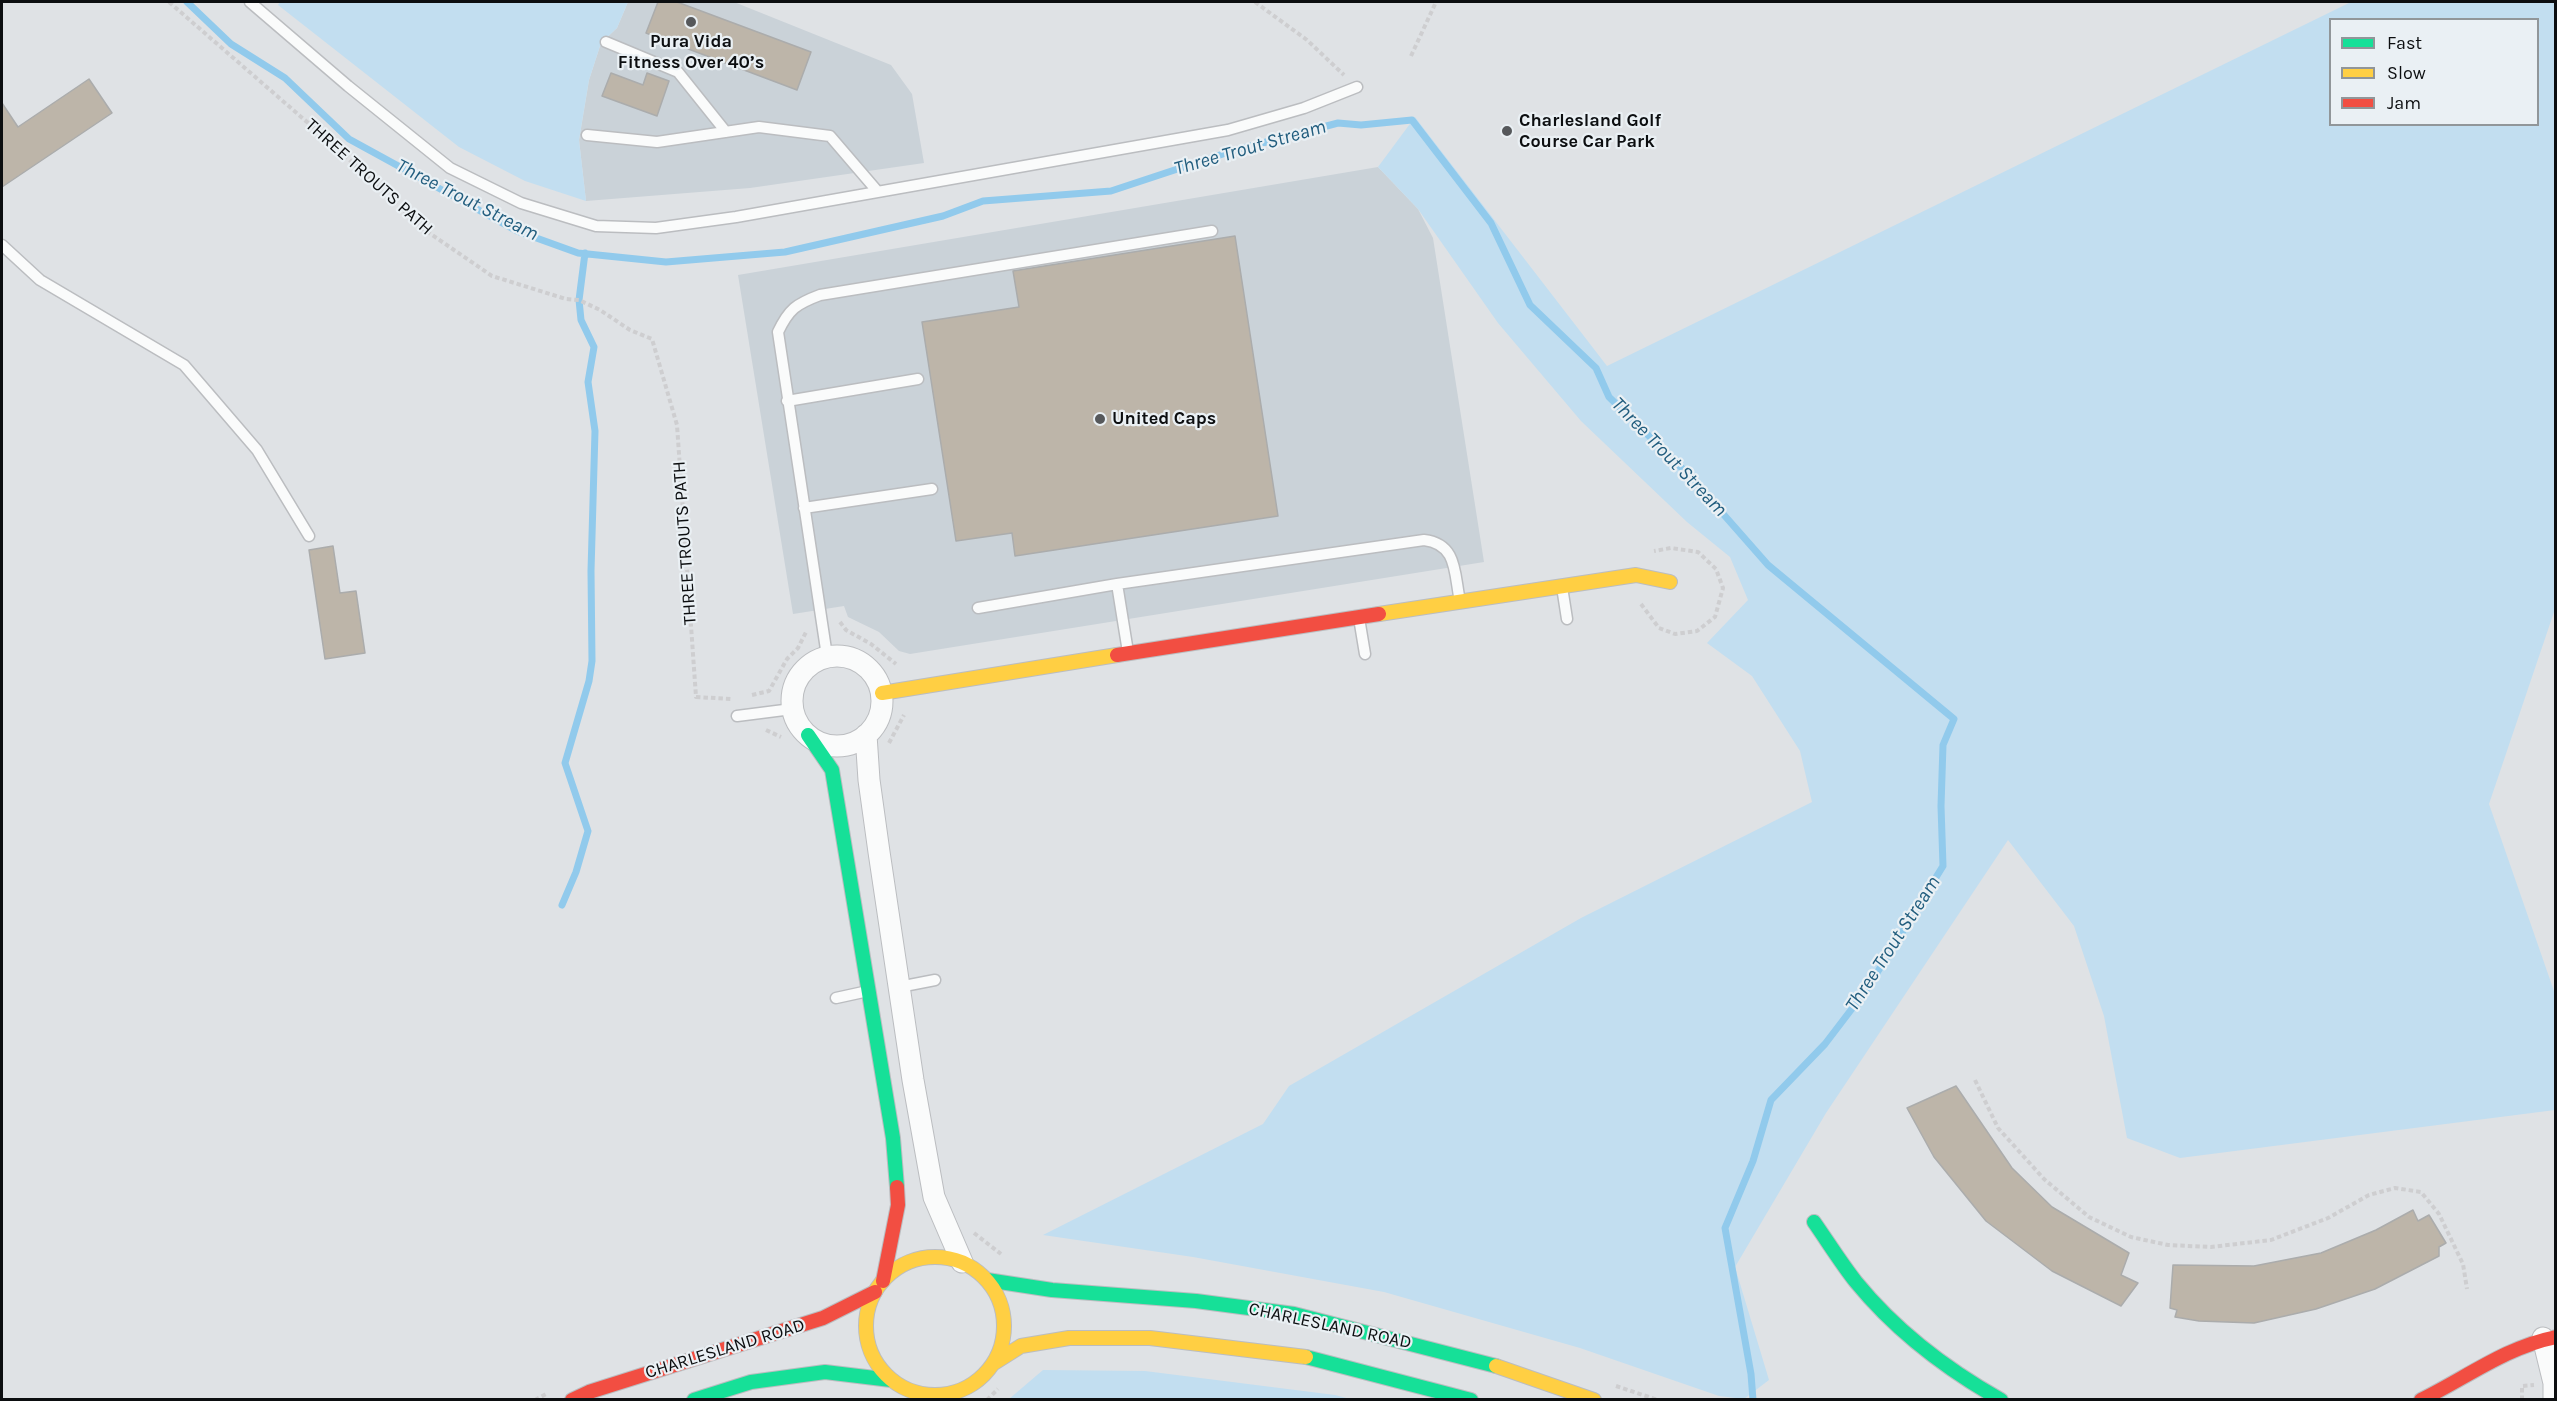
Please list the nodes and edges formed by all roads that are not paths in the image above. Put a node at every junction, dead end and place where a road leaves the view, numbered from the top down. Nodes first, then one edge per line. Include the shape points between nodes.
1 (250, 2) edge
2 (606, 42) dead end
3 (1357, 87) road end
4 (726, 132) junction
5 (587, 135) dead end
6 (878, 192) junction
7 (1212, 231) dead end
8 (2, 245) edge
9 (918, 379) dead end
10 (788, 401) junction
11 (932, 489) dead end
12 (804, 508) junction
13 (309, 536) dead end
14 (1670, 582) dead end
15 (1117, 584) junction
16 (1562, 586) junction
17 (1460, 602) junction
18 (978, 608) dead end
19 (1359, 617) junction
20 (1567, 620) dead end
21 (1128, 652) junction
22 (1365, 654) dead end
23 (827, 656) junction
24 (882, 693) junction
25 (792, 709) junction
26 (737, 716) road end
27 (808, 735) junction
28 (866, 735) junction
29 (935, 980) dead end
30 (899, 987) junction
31 (869, 991) junction
32 (836, 998) dead end
33 (1814, 1222) dead end
34 (962, 1262) junction
35 (987, 1280) junction
36 (879, 1286) junction
37 (2549, 1338) edge
38 (994, 1363) junction
39 (891, 1380) junction
40 (572, 1400) edge
41 (694, 1400) edge
42 (1471, 1400) edge
43 (1594, 1400) edge
44 (2001, 1400) edge
45 (2421, 1400) edge
46 (2554, 1400) edge

1 - 6 lane via 450,168 521,203 553,213 596,226 656,228
2 - 4 lane via 678,72
3 - 6 lane via 1304,108 1228,130
4 - 5 lane via 657,142
4 - 6 lane via 759,127 830,136
7 - 10 lane via 820,295 800,303 787,314 778,333
8 - 13 lane via 40,280 184,365 257,450
9 - 10 lane
10 - 12 lane
11 - 12 lane
12 - 23 lane
14 - 16 main road via 1636,575
15 - 17 lane via 1424,540 1446,548 1454,565
15 - 18 lane
15 - 21 lane
16 - 17 main road
16 - 20 lane
17 - 19 main road
19 - 21 main road
19 - 22 lane
21 - 24 main road
23 - 24 street via 841,655 862,663 877,679
23 - 25 street via 814,661 795,682
24 - 28 street via 879,716
25 - 26 lane
25 - 27 street
27 - 28 street via 837,746
27 - 31 main road via 832,770
28 - 30 street
29 - 30 lane
30 - 34 street via 934,1197
31 - 32 lane
31 - 36 main road via 893,1138 898,1205
33 - 44 main road via 1858,1284 1900,1330 1969,1383
34 - 35 main road
34 - 36 main road via 941,1257 909,1262 894,1270
35 - 38 main road via 1002,1307 1005,1324
35 - 43 main road, CHARLESLAND ROAD via 1294,1314 1479,1360
36 - 39 main road via 869,1307 867,1339 872,1355
36 - 40 main road, CHARLESLAND ROAD via 823,1318
37 - 45 main road via 2496,1358
37 - 46 street
38 - 39 main road via 968,1388 946,1395 925,1395
38 - 42 main road, CHARLESLAND ROAD via 1021,1346 1069,1338 1150,1338 1307,1357
39 - 41 main road via 825,1372 751,1382

